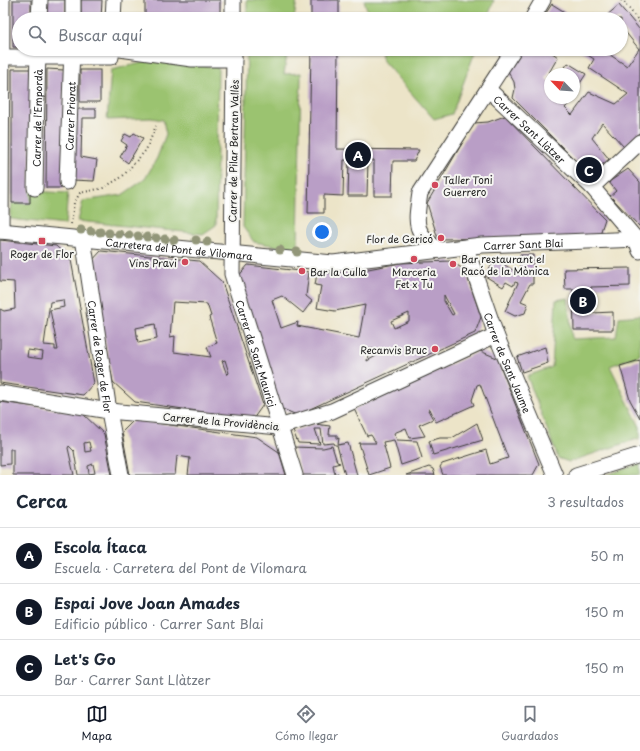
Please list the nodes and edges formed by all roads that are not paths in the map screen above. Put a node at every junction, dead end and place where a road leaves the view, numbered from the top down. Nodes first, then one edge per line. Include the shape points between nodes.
1 (2, 0) edge
2 (40, 0) edge
3 (74, 0) edge
4 (114, 0) edge
5 (121, 0) edge
6 (233, 0) edge
7 (543, 0) edge
8 (39, 12) edge
9 (73, 12) edge
10 (113, 12) edge
11 (121, 12) edge
12 (233, 12) edge
13 (536, 12) edge
14 (12, 56) edge
15 (38, 56) edge
16 (72, 56) edge
17 (170, 56) edge
18 (217, 56) edge
19 (234, 56) edge
20 (510, 56) edge
21 (1, 57) edge
22 (488, 90) junction
23 (640, 142) edge
24 (67, 182) dead end
25 (592, 187) junction
26 (35, 188) dead end
27 (0, 231) edge
28 (77, 238) junction
29 (639, 243) edge
30 (466, 248) junction
31 (439, 250) junction
32 (231, 253) junction
33 (359, 260) joint
34 (496, 335) junction
35 (0, 393) edge
36 (108, 411) junction
37 (279, 428) junction
38 (640, 455) edge
39 (121, 475) edge
40 (295, 475) edge
41 (555, 475) edge
42 (576, 475) edge

1 - 21 street
2 - 8 street
3 - 9 street
4 - 10 street
5 - 11 street
6 - 12 street
7 - 13 street
14 - 21 street
15 - 26 street, Carrer de l'Empordà
16 - 24 street, Carrer Priorat
17 - 18 street via 192,59
19 - 32 street, Carrer de Pilar Bertran Vallès
20 - 22 street
21 - 27 street
22 - 25 street, Carrer Sant Llàtzer
22 - 31 street via 420,193 416,216 419,233 426,242
23 - 25 street
25 - 29 street, Carrer Sant Llàtzer
27 - 28 street, Carretera del Pont de Vilomara
28 - 32 street, Carretera del Pont de Vilomara
28 - 36 street, Carrer de Roger de Flor
29 - 30 street, Carrer Sant Blai via 482,245
30 - 31 street, Carrer Sant Blai
30 - 34 street, Carrer de Sant Jaume
31 - 33 street, Carrer Sant Blai
32 - 33 street, Carretera del Pont de Vilomara via 328,263
32 - 37 street, Carrer de Sant Maurici via 232,274
34 - 37 street, Carrer de la Providència via 332,411
34 - 41 street, Carrer de Sant Jaume
35 - 36 street, Carrer de la Providència
36 - 37 street, Carrer de la Providència
36 - 39 street, Carrer de Roger de Flor
37 - 40 street, Carrer de Sant Maurici
38 - 42 street

